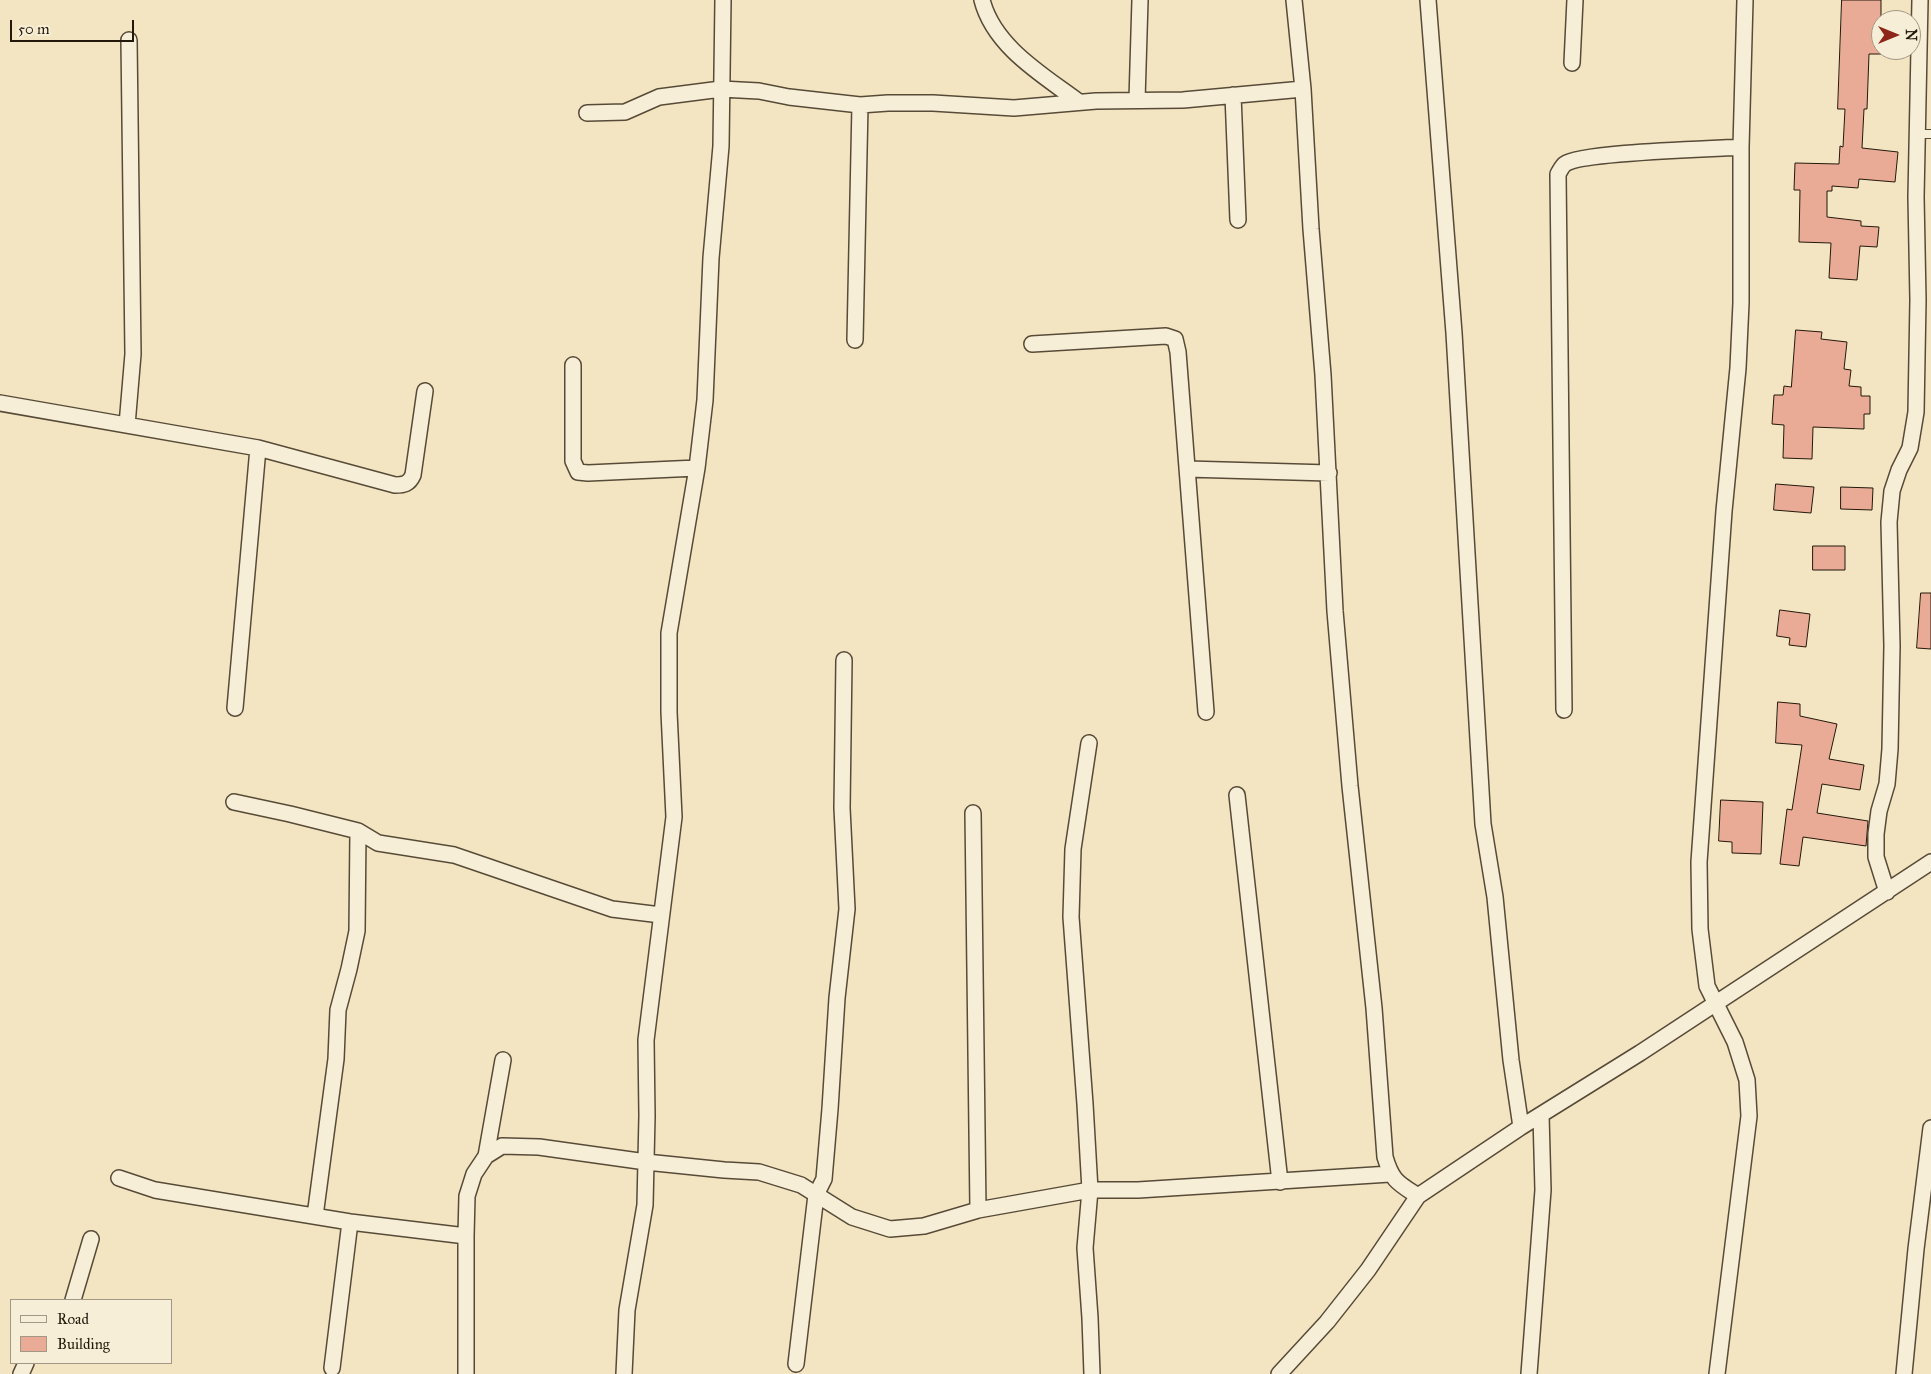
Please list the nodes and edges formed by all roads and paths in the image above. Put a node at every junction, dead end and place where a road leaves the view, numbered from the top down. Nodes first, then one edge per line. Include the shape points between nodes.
1 (723, 0) edge
2 (982, 0) edge
3 (1140, 0) edge
4 (1294, 0) edge
5 (1428, 0) edge
6 (1575, 0) edge
7 (1745, 0) edge
8 (1920, 0) edge
9 (129, 40) dead end
10 (1572, 63) dead end
11 (721, 89) junction
12 (1302, 89) junction
13 (1233, 95) junction
14 (1137, 100) junction
15 (1080, 102) junction
16 (860, 105) junction
17 (587, 113) dead end
18 (1924, 134) edge
19 (1741, 147) junction
20 (1238, 220) dead end
21 (855, 340) dead end
22 (1032, 344) dead end
23 (573, 365) dead end
24 (425, 391) dead end
25 (0, 403) edge
26 (127, 425) junction
27 (258, 448) junction
28 (696, 468) junction
29 (1187, 469) junction
30 (1329, 473) junction
31 (844, 660) dead end
32 (235, 708) dead end
33 (1564, 710) dead end
34 (1206, 712) dead end
35 (1089, 743) dead end
36 (1237, 795) dead end
37 (234, 802) dead end
38 (973, 813) dead end
39 (358, 831) junction
40 (1931, 862) edge
41 (1887, 892) junction
42 (661, 916) junction
43 (1716, 1004) junction
44 (503, 1060) dead end
45 (1541, 1115) junction
46 (1521, 1127) junction
47 (1931, 1128) edge
48 (486, 1156) junction
49 (646, 1162) junction
50 (1390, 1174) junction
51 (119, 1178) dead end
52 (1280, 1182) junction
53 (1090, 1190) junction
54 (816, 1194) junction
55 (1418, 1196) junction
56 (978, 1210) junction
57 (315, 1216) junction
58 (350, 1222) junction
59 (466, 1236) junction
60 (91, 1239) dead end
61 (72, 1299) edge
62 (796, 1364) dead end
63 (332, 1368) dead end
64 (466, 1374) edge
65 (624, 1374) edge
66 (1092, 1374) edge
67 (1279, 1374) edge
68 (1529, 1374) edge
69 (1717, 1374) edge
70 (1904, 1374) edge

1 - 11 street
2 - 15 street via 986,14 1011,50
3 - 14 street
4 - 12 street
5 - 46 street via 1454,333 1483,824 1495,896
6 - 10 street
7 - 19 street
8 - 18 street
9 - 26 street via 133,354
11 - 16 street
11 - 17 street via 658,97 625,112
11 - 28 street via 721,146 711,258 705,400
12 - 13 street
12 - 30 street
13 - 14 street
13 - 20 street
14 - 15 street
15 - 16 street via 1014,108 933,103
16 - 21 street
18 - 41 street via 1916,197 1916,412 1910,448 1892,491 1888,522 1892,646 1890,749 1887,784 1876,834 1876,857
19 - 33 street via 1602,156 1565,164 1558,174
19 - 43 street via 1742,303 1698,862 1700,929 1707,986
22 - 29 street via 1166,336 1175,339
23 - 28 street via 573,461 578,472
24 - 27 street via 413,475 405,485 394,486
25 - 26 street
26 - 27 street
27 - 32 street
28 - 42 street via 669,633 674,817
29 - 30 street
29 - 34 street
30 - 50 street via 1337,640 1374,1008 1385,1157
31 - 54 street via 842,808 847,909 824,1180
35 - 53 street via 1074,849 1071,916
36 - 52 street
37 - 39 street
38 - 56 street
39 - 42 street via 378,843 454,855 612,909
39 - 57 street via 356,931 338,1010 336,1059
40 - 41 street
41 - 43 street
42 - 49 street via 646,1040
43 - 45 street
43 - 69 street via 1735,1042 1748,1080 1749,1116
44 - 48 street
45 - 46 street
45 - 68 street via 1543,1190
46 - 55 street
47 - 70 street
48 - 49 street via 502,1146 539,1147
48 - 59 street via 474,1174 467,1196
49 - 54 street via 759,1172
49 - 65 street via 645,1205 627,1310
50 - 52 street
50 - 55 street
51 - 57 street via 155,1190
52 - 53 street
53 - 56 street
53 - 66 street via 1085,1248
54 - 56 street via 852,1217 890,1229 924,1226
54 - 62 street
55 - 67 street via 1368,1270 1327,1322
57 - 58 street
58 - 59 street
58 - 63 street
59 - 64 street
60 - 61 street

